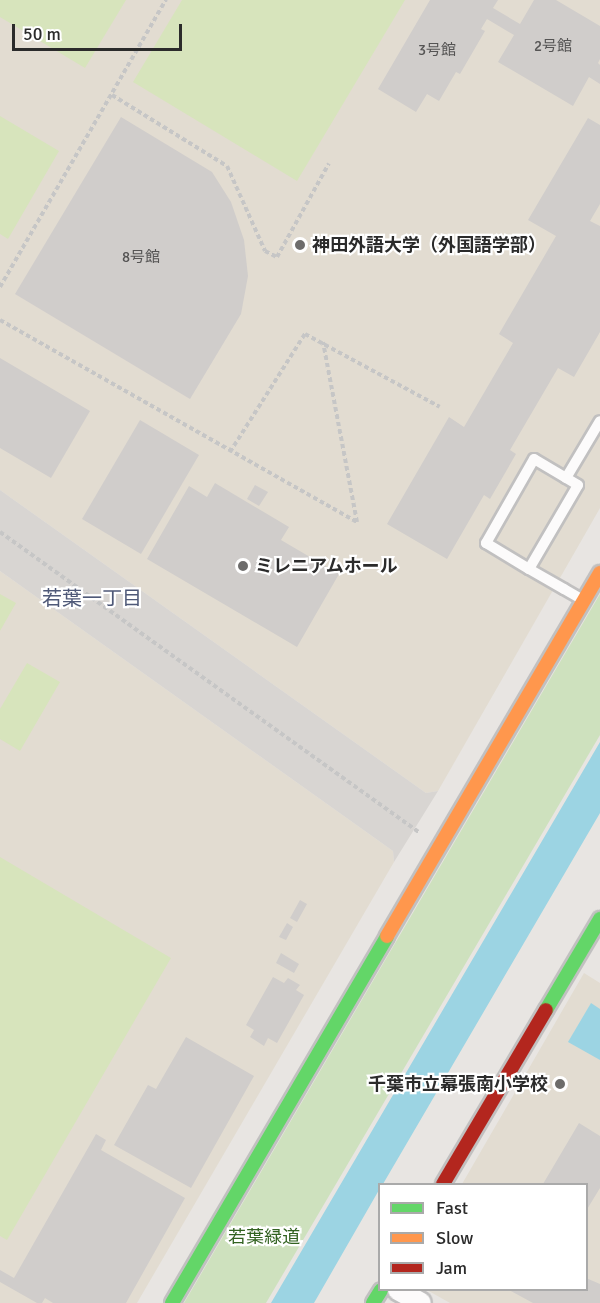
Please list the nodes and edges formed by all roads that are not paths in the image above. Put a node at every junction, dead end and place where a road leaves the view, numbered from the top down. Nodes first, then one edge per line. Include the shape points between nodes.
1 (600, 421) edge
2 (566, 478) junction
3 (529, 569) junction
4 (600, 573) edge
5 (584, 601) junction
6 (600, 919) edge
7 (444, 1183) edge
8 (400, 1291) edge
9 (172, 1303) edge
10 (421, 1303) edge

1 - 2 lane
2 - 3 lane via 578,485
2 - 3 lane via 534,459 486,543
3 - 5 lane
4 - 5 street
5 - 9 street
6 - 7 street
8 - 10 street

